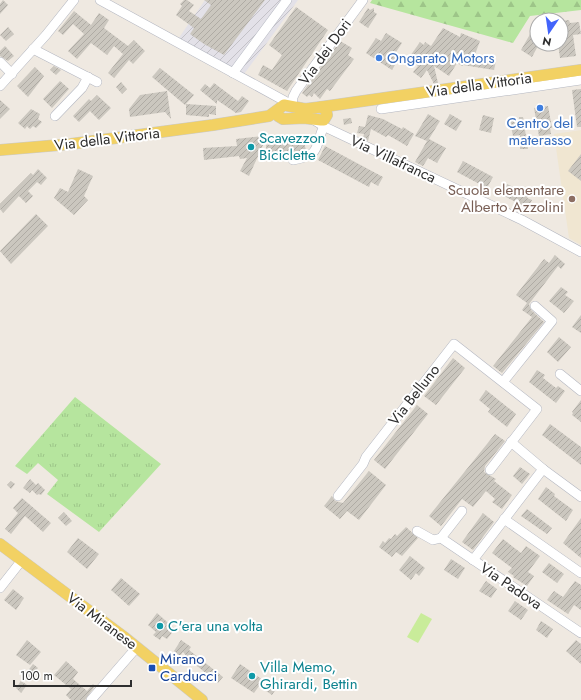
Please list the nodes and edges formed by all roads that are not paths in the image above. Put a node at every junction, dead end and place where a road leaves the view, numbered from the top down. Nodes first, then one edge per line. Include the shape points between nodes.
1 (74, 0) edge
2 (100, 0) edge
3 (287, 0) edge
4 (363, 0) edge
5 (33, 49) junction
6 (0, 62) edge
7 (581, 70) edge
8 (234, 73) junction
9 (12, 74) junction
10 (88, 77) junction
11 (581, 80) edge
12 (97, 82) dead end
13 (0, 86) edge
14 (273, 95) junction
15 (379, 105) junction
16 (292, 106) junction
17 (280, 113) junction
18 (55, 116) dead end
19 (325, 116) junction
20 (0, 150) edge
21 (293, 160) dead end
22 (581, 252) edge
23 (535, 306) dead end
24 (560, 374) dead end
25 (503, 382) junction
26 (581, 391) edge
27 (511, 442) junction
28 (543, 468) junction
29 (490, 470) dead end
30 (338, 496) dead end
31 (581, 497) edge
32 (462, 511) dead end
33 (504, 519) junction
34 (417, 531) dead end
35 (441, 538) junction
36 (0, 544) edge
37 (22, 560) junction
38 (473, 560) junction
39 (581, 573) edge
40 (0, 588) edge
41 (581, 633) edge
42 (137, 647) junction
43 (91, 700) edge
44 (202, 700) edge

1 - 5 street
2 - 8 street
3 - 8 street
4 - 16 street, Via dei Dori via 296,91
5 - 9 street
5 - 10 street
6 - 9 street
7 - 15 main road, Via della Vittoria
8 - 14 street
9 - 13 street
10 - 12 street
10 - 18 street via 82,88
11 - 15 street
14 - 16 street
14 - 17 street
15 - 19 main road, Via della Vittoria via 335,111
16 - 17 main road, Via della Vittoria via 284,105
16 - 19 main road, Via della Vittoria
17 - 19 main road, Via della Vittoria via 314,120 321,120
17 - 20 main road, Via della Vittoria via 262,123 213,125 71,144
19 - 21 street via 316,150 304,158
19 - 22 street, Via Villafranca via 334,130 536,227
23 - 25 street via 552,321
24 - 26 street
25 - 27 street, Via Belluno via 537,409
25 - 30 street, Via Belluno via 454,344
27 - 28 street
27 - 29 street
28 - 31 street
28 - 33 street
32 - 35 street
33 - 38 street
33 - 39 street
34 - 35 street, Via Padova via 433,540
35 - 38 street, Via Padova
36 - 37 main road, Via Miranese
37 - 40 street
37 - 42 main road, Via Miranese
38 - 41 street, Via Padova
42 - 43 street
42 - 44 main road, Via Miranese

